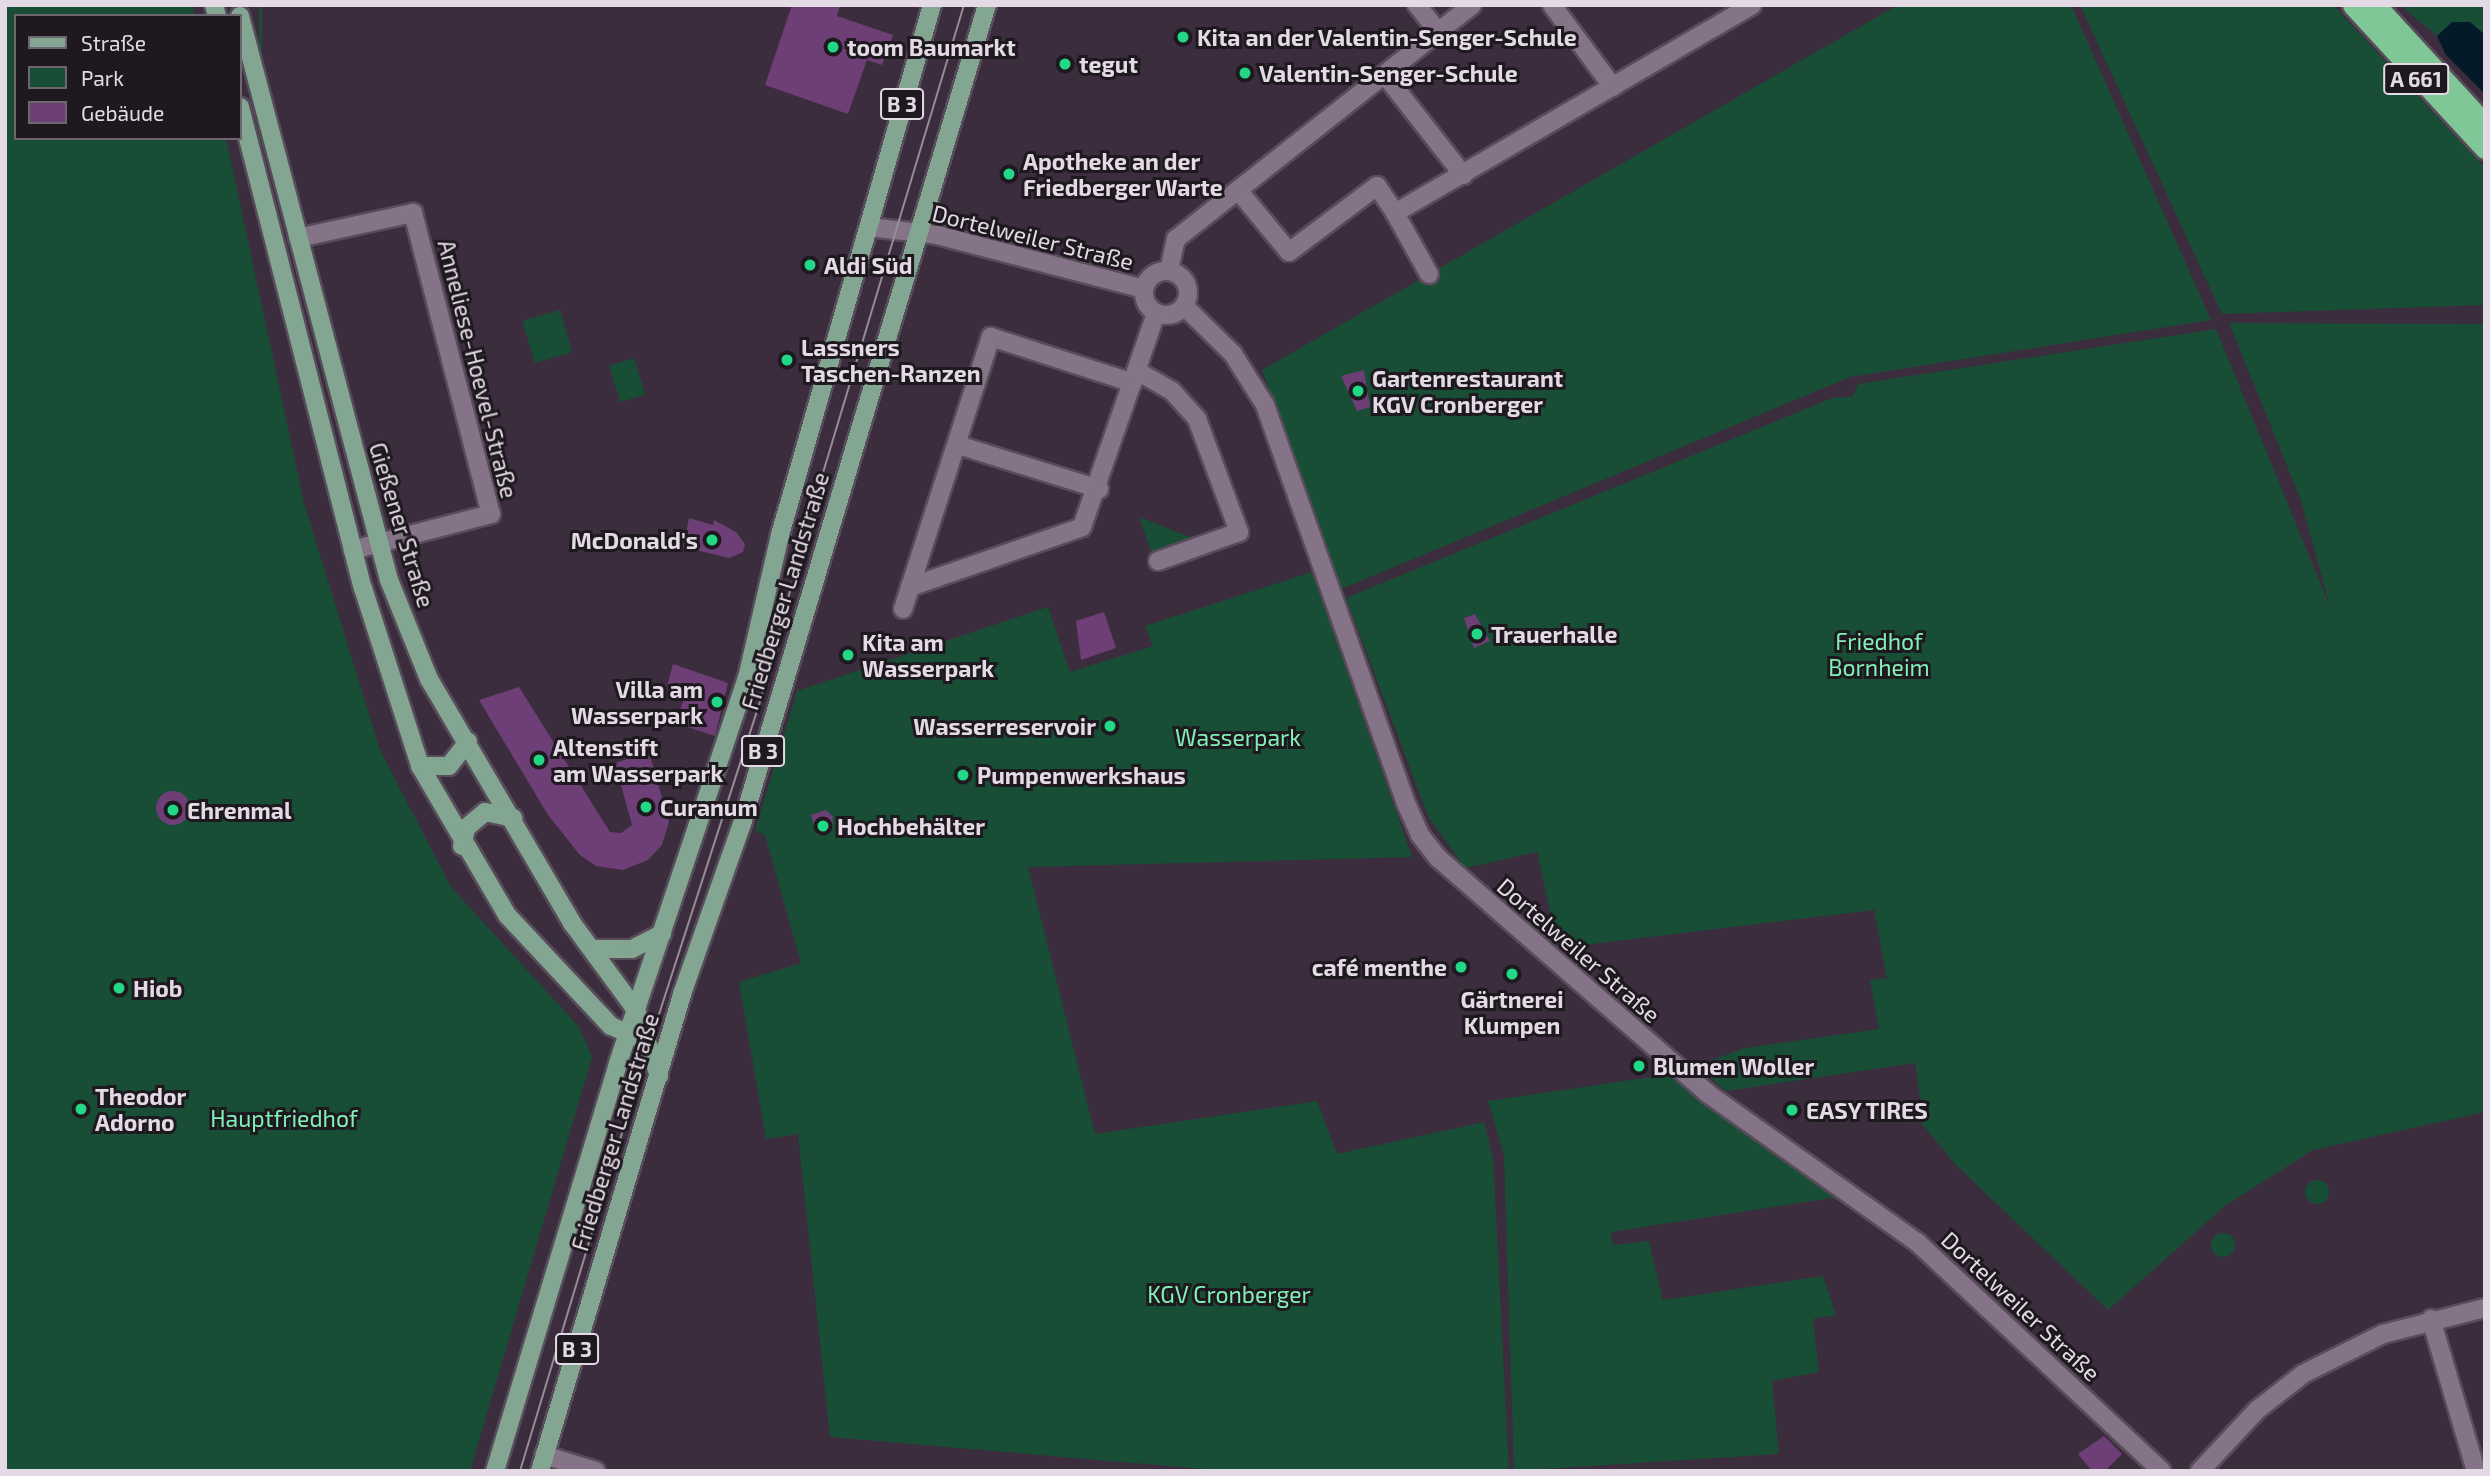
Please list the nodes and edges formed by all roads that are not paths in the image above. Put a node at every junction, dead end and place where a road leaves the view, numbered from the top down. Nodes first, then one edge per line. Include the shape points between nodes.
1 (932, 5) edge
2 (987, 5) edge
3 (1417, 5) edge
4 (1472, 5) edge
5 (1552, 5) edge
6 (1752, 5) edge
7 (2353, 5) edge
8 (2375, 5) edge
9 (242, 24) edge
10 (1438, 32) junction
11 (1385, 75) junction
12 (1613, 87) junction
13 (242, 115) edge
14 (2485, 125) edge
15 (2485, 148) edge
16 (1463, 175) junction
17 (1238, 190) junction
18 (1395, 213) junction
19 (869, 227) junction
20 (920, 234) junction
21 (298, 238) junction
22 (1169, 271) junction
23 (1429, 274) dead end
24 (1144, 289) junction
25 (1184, 306) junction
26 (1156, 313) junction
27 (1135, 377) junction
28 (958, 445) junction
29 (1099, 489) junction
30 (378, 544) junction
31 (353, 550) junction
32 (1158, 561) dead end
33 (910, 587) junction
34 (903, 609) dead end
35 (468, 742) junction
36 (421, 766) junction
37 (513, 818) junction
38 (463, 846) junction
39 (662, 934) junction
40 (592, 949) junction
41 (636, 1010) junction
42 (601, 1016) junction
43 (671, 1028) junction
44 (628, 1035) junction
45 (647, 1038) junction
46 (618, 1063) junction
47 (659, 1076) junction
48 (2485, 1308) edge
49 (2431, 1319) junction
50 (542, 1463) edge
51 (495, 1471) edge
52 (596, 1471) edge
53 (2162, 1471) edge
54 (2200, 1471) edge
55 (2476, 1471) edge

1 - 19 main road, Friedberger Landstraße / B 3
2 - 20 main road, Friedberger Landstraße / B 3
3 - 10 street
4 - 10 street
5 - 12 street
6 - 12 street
7 - 15 highway, A 661
8 - 14 highway, A 661
9 - 21 main road, Gießener Straße
10 - 11 street
11 - 16 street
11 - 17 street
12 - 16 street
13 - 31 main road
16 - 18 street
17 - 18 street via 1289,252 1377,186
17 - 22 street via 1176,239
18 - 23 street
19 - 20 street, Dortelweiler Straße
19 - 39 main road, Friedberger Landstraße / B 3 via 780,535 747,678
20 - 24 street, Dortelweiler Straße
20 - 43 main road, Friedberger Landstraße / B 3 via 742,824
21 - 30 main road, Gießener Straße
21 - 30 street, Anneliese-Hoevel-Straße via 413,213 491,514
22 - 24 street via 1148,279
22 - 25 street via 1186,284
24 - 26 street via 1144,300
25 - 26 street via 1174,313
25 - 53 street, Dortelweiler Straße via 1233,354 1265,405 1405,801 1438,858 1707,1093 1917,1242
26 - 27 street
27 - 28 street via 991,337
27 - 29 street
27 - 32 street via 1172,391 1197,419 1239,533
28 - 29 street
28 - 33 street
29 - 33 street via 1089,518 1072,533
30 - 31 street, Anneliese-Hoevel-Straße
30 - 35 main road, Gießener Straße via 429,679
31 - 36 main road
33 - 34 street
35 - 36 main road via 449,766
35 - 37 main road, Gießener Straße
36 - 38 main road
37 - 38 main road via 485,812 466,828
37 - 40 main road, Gießener Straße
38 - 42 main road via 507,915
39 - 40 main road via 632,949
39 - 41 main road, Friedberger Landstraße / B 3
40 - 41 main road, Gießener Straße
41 - 44 main road, Friedberger Landstraße / B 3
41 - 45 main road, Gießener Straße
42 - 44 main road
42 - 46 main road
43 - 45 main road
43 - 47 main road, Friedberger Landstraße / B 3
44 - 45 main road
44 - 46 main road, Friedberger Landstraße / B 3
45 - 47 main road, Gießener Straße
46 - 51 main road, Friedberger Landstraße / B 3
47 - 50 main road, Friedberger Landstraße / B 3
48 - 49 street
49 - 54 street via 2372,1338 2303,1374 2257,1410
49 - 55 street
50 - 52 street

